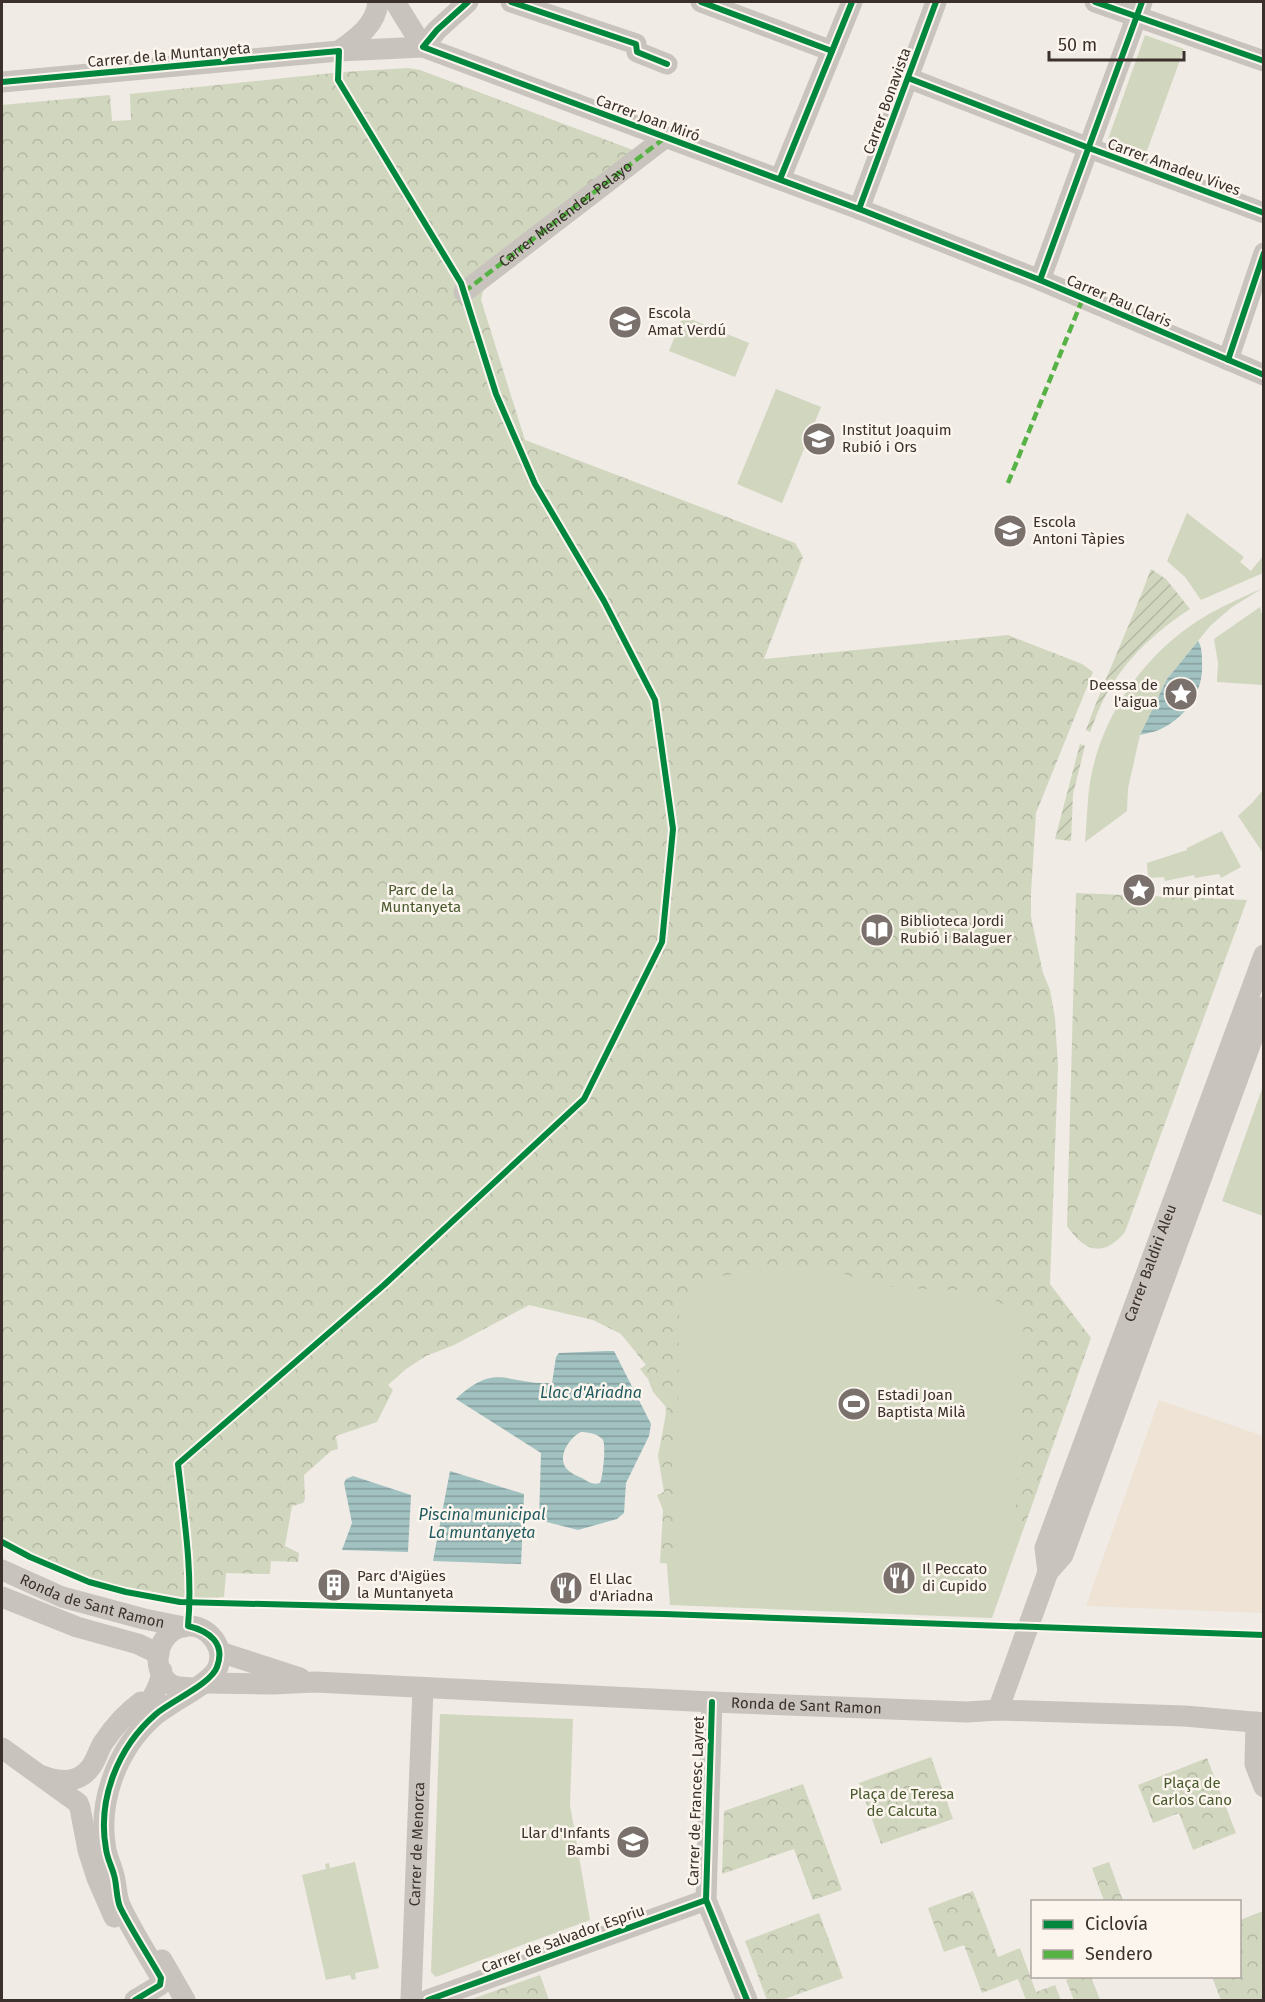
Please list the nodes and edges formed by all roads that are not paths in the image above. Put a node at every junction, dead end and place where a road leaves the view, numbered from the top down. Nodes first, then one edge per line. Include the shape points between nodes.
1 (378, 2) edge
2 (396, 2) edge
3 (468, 2) edge
4 (511, 2) edge
5 (701, 2) edge
6 (852, 2) edge
7 (936, 2) edge
8 (1095, 2) edge
9 (1139, 8) edge
10 (423, 47) junction
11 (339, 51) junction
12 (832, 51) junction
13 (1263, 61) edge
14 (667, 64) dead end
15 (908, 78) junction
16 (2, 81) edge
17 (666, 137) junction
18 (1089, 148) junction
19 (780, 179) junction
20 (862, 210) junction
21 (1263, 213) edge
22 (1263, 253) edge
23 (1040, 280) junction
24 (464, 292) dead end
25 (1228, 360) junction
26 (1263, 375) edge
27 (1263, 955) edge
28 (1263, 1007) edge
29 (2, 1570) edge
30 (1048, 1572) junction
31 (2, 1597) edge
32 (184, 1627) junction
33 (220, 1652) junction
34 (159, 1672) junction
35 (315, 1682) junction
36 (199, 1685) junction
37 (423, 1688) junction
38 (712, 1702) junction
39 (998, 1710) junction
40 (1260, 1722) edge
41 (2, 1748) edge
42 (34, 1773) junction
43 (1263, 1787) edge
44 (83, 1820) junction
45 (115, 1876) junction
46 (706, 1900) junction
47 (163, 1994) edge
48 (135, 2001) edge
49 (185, 2001) edge
50 (411, 2001) edge
51 (428, 2001) edge
52 (747, 2001) edge

1 - 11 street via 365,32
2 - 10 street
3 - 10 street
4 - 14 street via 636,44 637,52
5 - 12 street
6 - 12 street
7 - 15 street, Carrer Bonavista
8 - 9 street
9 - 13 street
9 - 18 street
10 - 11 street, Carrer de la Muntanyeta
10 - 17 street, Carrer Joan Miró
11 - 16 street, Carrer de la Muntanyeta
12 - 19 street
15 - 18 street, Carrer Amadeu Vives
15 - 20 street, Carrer Bonavista
17 - 19 street, Carrer Joan Miró
17 - 24 street, Carrer Menéndez Pelayo
18 - 21 street, Carrer Amadeu Vives
18 - 23 street
19 - 20 street, Carrer Joan Miró
20 - 23 street, Carrer Pau Claris
22 - 25 street
23 - 25 street, Carrer Pau Claris
25 - 26 street, Carrer Pau Claris
27 - 30 street, Carrer Baldiri Aleu via 1045,1548
28 - 30 street, Carrer Baldiri Aleu via 1063,1555
29 - 32 street, Ronda de Sant Ramon via 62,1597
30 - 39 street, Carrer Baldiri Aleu
31 - 34 street, Ronda de Sant Ramon via 77,1627 138,1644
32 - 33 street, Ronda de Sant Ramon via 212,1636
32 - 34 street, Ronda de Sant Ramon via 162,1641
33 - 35 street, Ronda de Sant Ramon
33 - 36 street via 217,1668
34 - 36 street, Ronda de Sant Ramon via 182,1688
34 - 42 street via 138,1704 101,1745 90,1769 68,1781
34 - 44 street via 150,1702 109,1753
35 - 36 street, Ronda de Sant Ramon
35 - 37 street, Ronda de Sant Ramon
36 - 45 street via 151,1719 120,1760 108,1792 104,1828 106,1851
37 - 38 street, Ronda de Sant Ramon
37 - 50 street, Carrer de Menorca
38 - 39 street, Ronda de Sant Ramon
38 - 46 street, Carrer de Francesc Layret
39 - 40 street, Ronda de Sant Ramon
40 - 43 street via 1255,1764
41 - 42 street
42 - 44 street via 78,1803
44 - 47 street via 88,1850 107,1904
45 - 47 street via 119,1905 161,1978
45 - 49 street
46 - 51 street, Carrer de Salvador Espriu
46 - 52 street, Carrer de Francesc Layret
47 - 48 street

